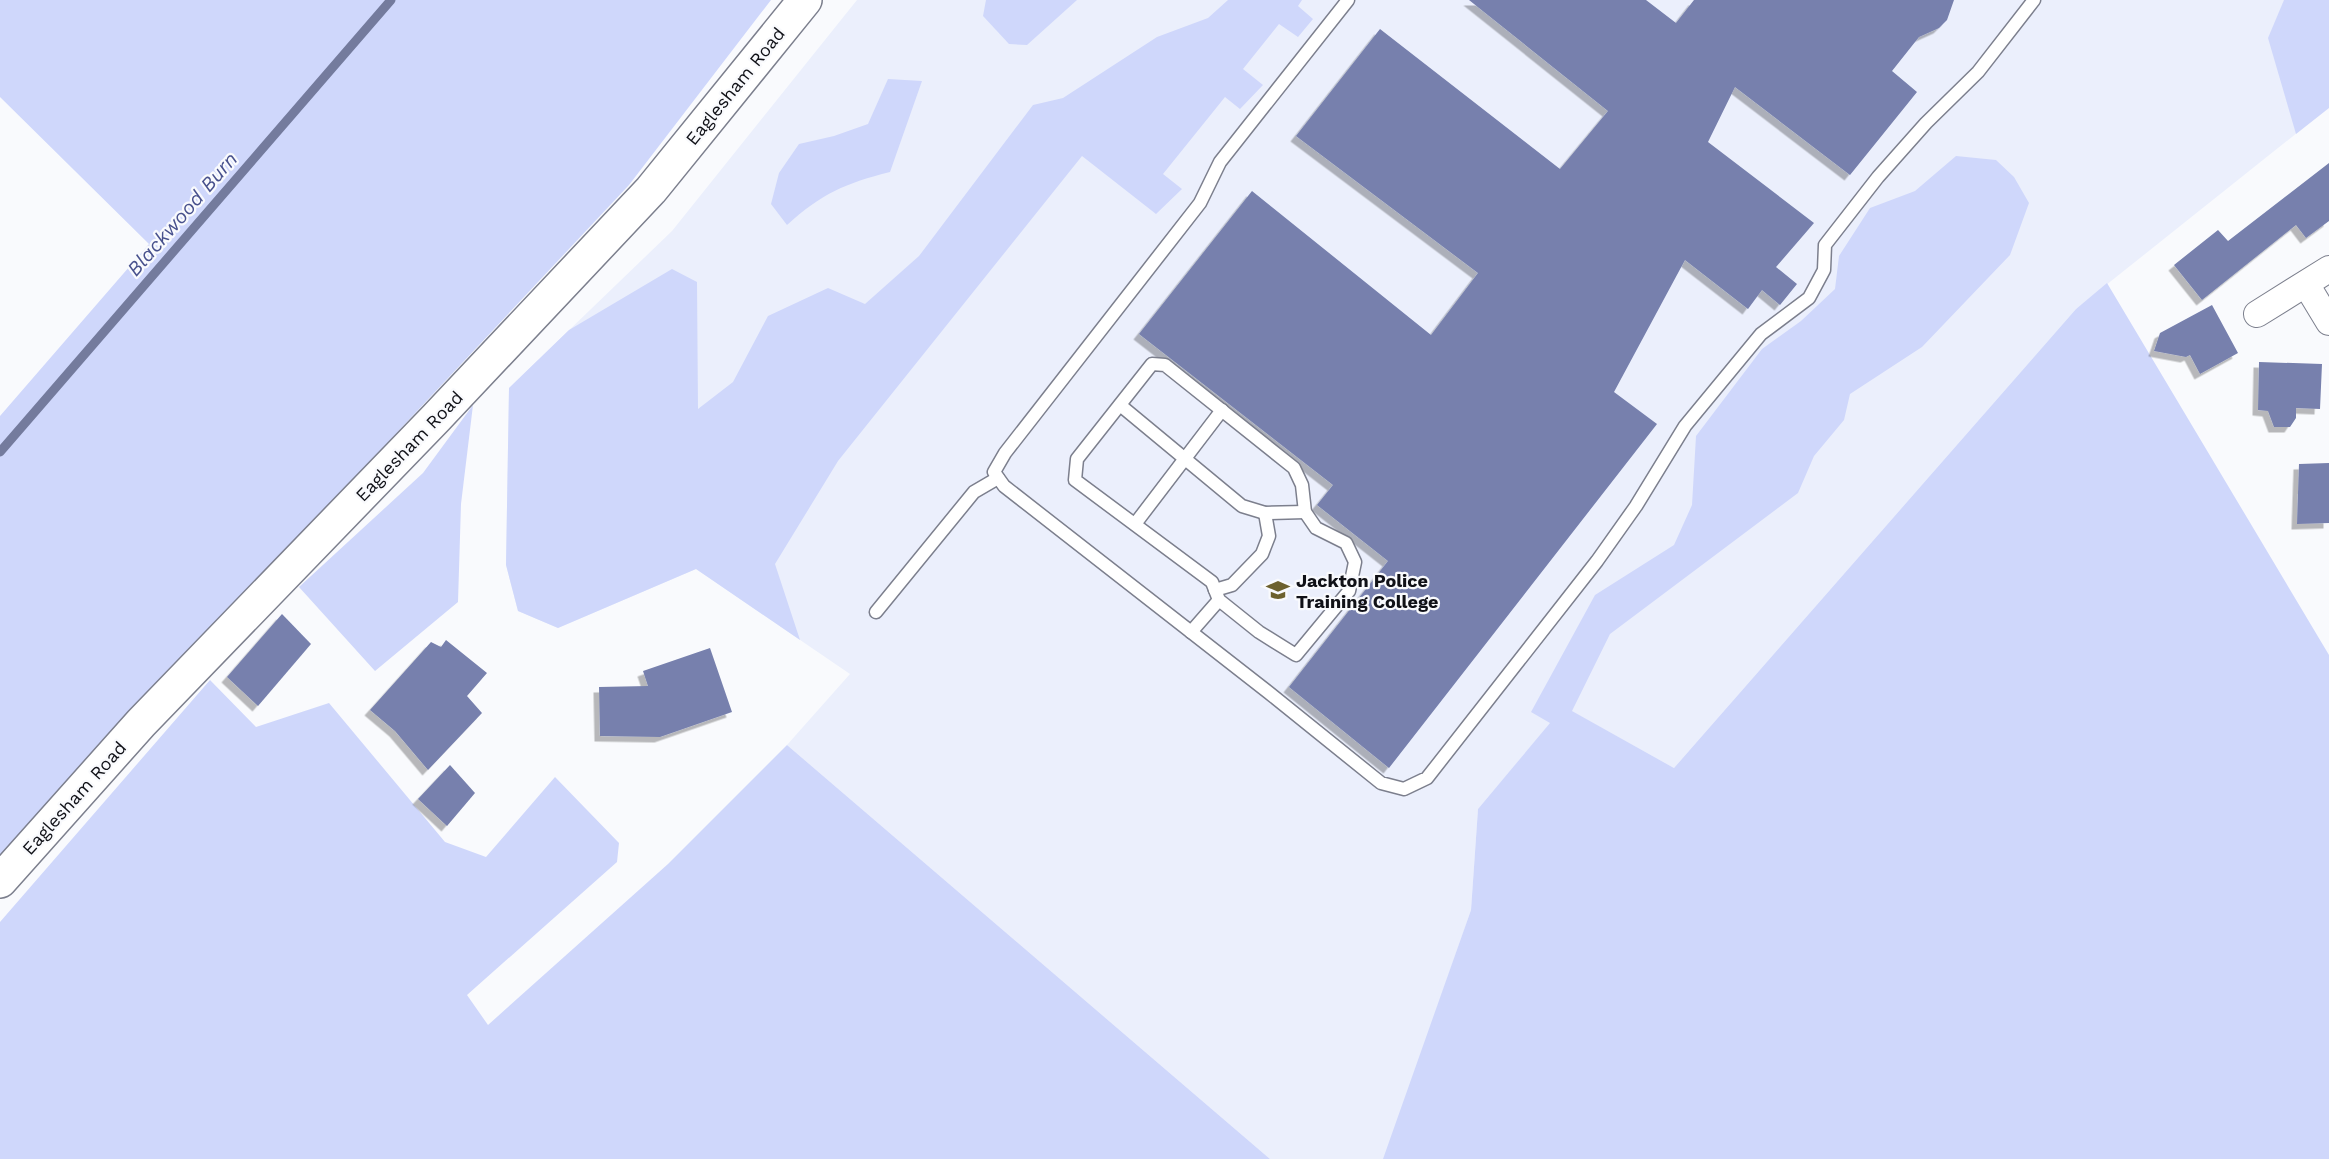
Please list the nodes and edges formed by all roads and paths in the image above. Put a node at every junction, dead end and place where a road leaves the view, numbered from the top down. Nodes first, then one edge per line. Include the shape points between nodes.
1 (806, 0) edge
2 (1348, 0) edge
3 (2034, 0) edge
4 (2329, 269) edge
5 (2306, 284) junction
6 (2257, 314) dead end
7 (2329, 322) edge
8 (1120, 405) junction
9 (1222, 410) junction
10 (1186, 459) junction
11 (998, 478) junction
12 (1305, 512) junction
13 (1265, 513) junction
14 (1135, 524) junction
15 (1217, 595) junction
16 (876, 612) dead end
17 (1191, 632) junction
18 (0, 881) edge

1 - 18 main road, Eaglesham Road via 651,190 141,723
2 - 11 lane via 1220,162 1200,203 1005,453 994,472
3 - 17 lane via 1978,72 1926,123 1871,186 1826,245 1824,270 1809,298 1761,334 1685,426 1597,561 1427,778 1404,789 1381,783
4 - 5 street
5 - 6 street
5 - 7 street
8 - 9 lane via 1152,364 1166,364
8 - 10 lane
8 - 14 lane via 1077,459 1075,480
9 - 10 lane
9 - 12 lane via 1294,468 1302,485
10 - 13 lane via 1242,506
10 - 14 lane
11 - 16 lane via 974,492
11 - 17 lane
12 - 13 lane
12 - 15 lane via 1316,528 1346,543 1355,562 1349,591 1296,655 1259,632
13 - 15 lane via 1269,536 1262,554
14 - 15 lane via 1212,582
15 - 17 lane

